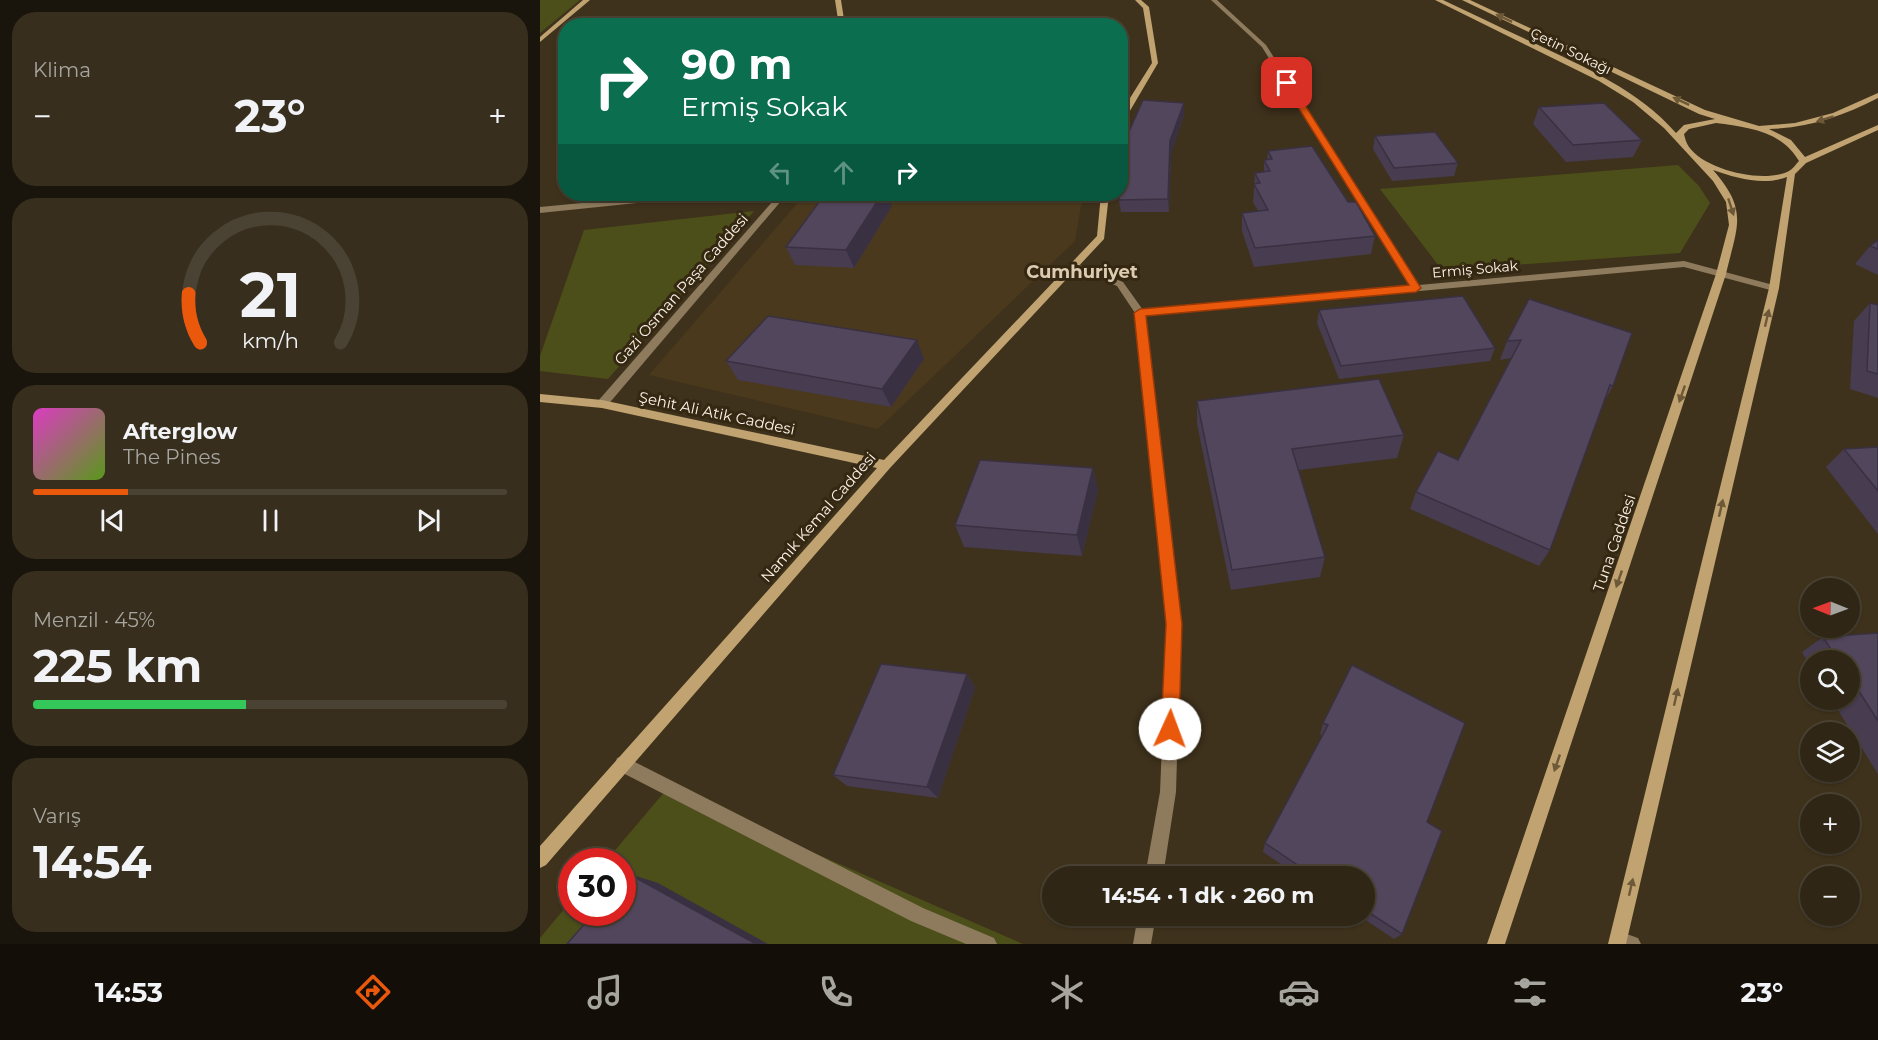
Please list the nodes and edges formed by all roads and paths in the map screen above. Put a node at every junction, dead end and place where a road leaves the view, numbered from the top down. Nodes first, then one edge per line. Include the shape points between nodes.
1 (587, 0) edge
2 (838, 0) edge
3 (1138, 0) edge
4 (1214, 0) edge
5 (1438, 0) edge
6 (1465, 0) edge
7 (566, 18) edge
8 (841, 18) edge
9 (558, 25) edge
10 (540, 40) edge
11 (1878, 95) edge
12 (1128, 108) edge
13 (1735, 123) junction
14 (1755, 127) junction
15 (1878, 127) edge
16 (1680, 142) junction
17 (1698, 160) junction
18 (1803, 160) junction
19 (1791, 175) junction
20 (627, 201) edge
21 (777, 201) edge
22 (1104, 201) edge
23 (540, 210) edge
24 (1074, 266) junction
25 (1721, 274) junction
26 (1416, 288) junction
27 (1774, 288) junction
28 (1140, 313) junction
29 (540, 398) edge
30 (602, 404) junction
31 (886, 465) junction
32 (624, 764) junction
33 (540, 859) edge
34 (1156, 866) edge
35 (1145, 926) edge
36 (1622, 943) edge
37 (988, 944) edge
38 (1142, 944) edge
39 (1496, 944) edge

1 - 7 street
2 - 8 street
3 - 12 street via 1146,7 1155,63
4 - 26 street via 1264,46
5 - 16 street, Çetin Sokağı via 1627,93 1654,112
13 -> 6 street via 1702,112
9 - 10 street
11 -> 14 street via 1826,120
13 - 14 street
13 - 16 street via 1693,125 1680,133
14 - 18 street via 1789,142
15 - 18 street
16 - 17 street, Çetin Sokağı
17 - 19 street via 1746,176
17 -> 25 street, Tuna Caddesi via 1719,182 1735,220
18 - 19 street via 1801,169
19 - 27 street
20 - 23 street
21 - 30 street, Gazi Osman Paşa Caddesi
22 - 24 street, Namık Kemal Caddesi via 1101,237
24 - 28 street via 1120,284
24 - 31 street, Namık Kemal Caddesi
25 - 26 street, Ermiş Sokak via 1684,264
25 - 27 street, Ermiş Sokak
25 -> 39 street, Tuna Caddesi
26 - 28 street, Ermiş Sokak
36 -> 27 street
28 - 34 street via 1174,624 1168,792
29 - 30 street, Şehit Ali Atik Caddesi
30 - 31 street, Şehit Ali Atik Caddesi
31 - 32 street, Namık Kemal Caddesi
32 - 33 street, Namık Kemal Caddesi
32 - 37 street via 917,915
35 - 38 street

